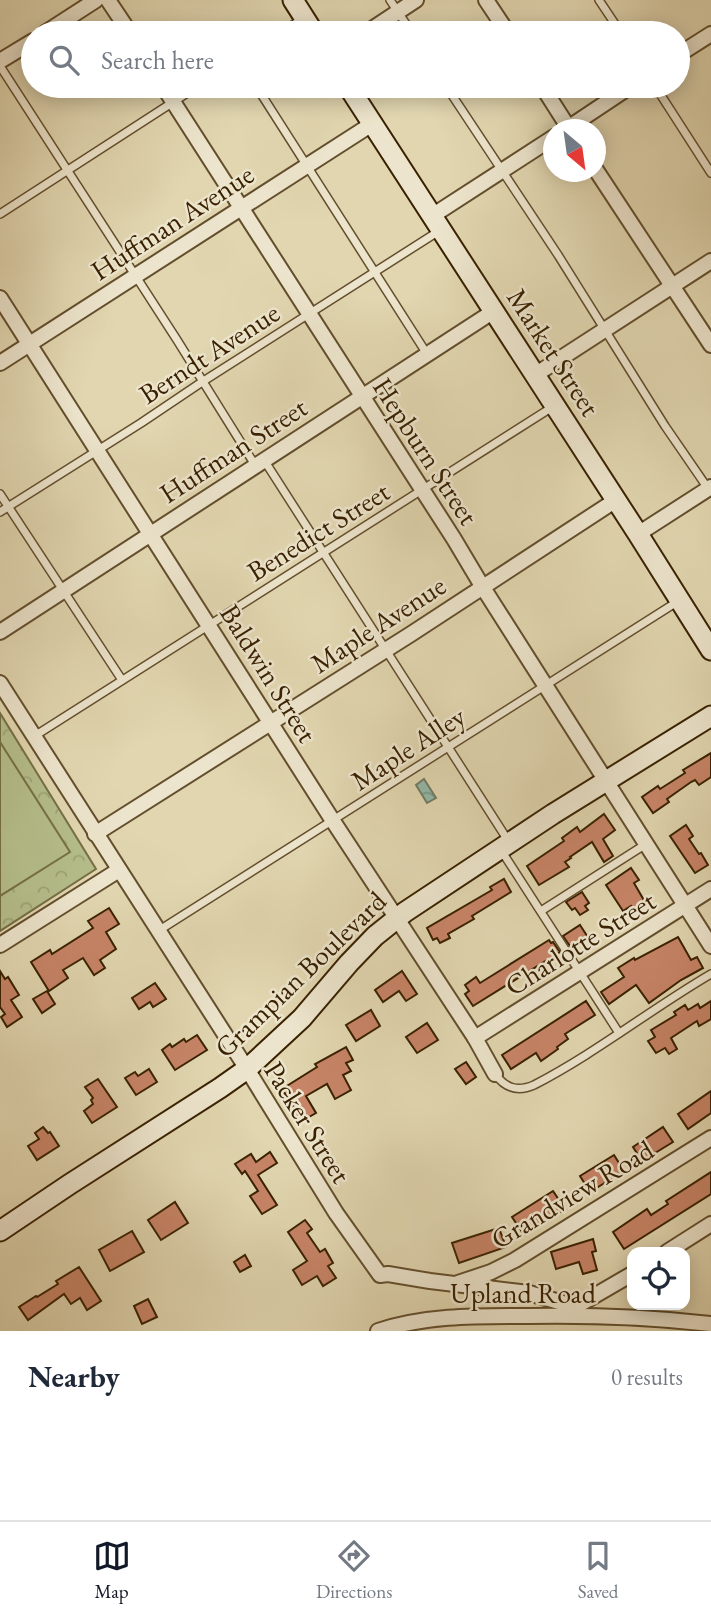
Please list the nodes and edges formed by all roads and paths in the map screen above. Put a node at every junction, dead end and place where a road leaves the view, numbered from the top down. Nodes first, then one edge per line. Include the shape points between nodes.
1 (96, 0) edge
2 (108, 0) edge
3 (293, 0) edge
4 (416, 0) edge
5 (486, 0) edge
6 (599, 0) edge
7 (394, 6) edge
8 (64, 21) edge
9 (122, 21) edge
10 (306, 21) edge
11 (378, 21) edge
12 (404, 21) edge
13 (500, 21) edge
14 (613, 21) edge
15 (711, 34) edge
16 (690, 47) edge
17 (21, 49) edge
18 (0, 64) edge
19 (21, 97) edge
20 (21, 98) edge
21 (170, 98) edge
22 (179, 98) edge
23 (264, 98) edge
24 (356, 98) edge
25 (454, 98) edge
26 (549, 98) edge
27 (613, 98) edge
28 (663, 98) edge
29 (173, 102) junction
30 (561, 119) edge
31 (582, 119) edge
32 (372, 124) junction
33 (543, 144) edge
34 (307, 164) junction
35 (708, 164) edge
36 (67, 170) junction
37 (501, 171) junction
38 (711, 173) edge
39 (604, 182) edge
40 (241, 208) junction
41 (0, 214) edge
42 (437, 223) junction
43 (711, 261) edge
44 (375, 272) junction
45 (134, 275) junction
46 (671, 287) junction
47 (0, 298) edge
48 (494, 311) junction
49 (308, 314) junction
50 (604, 331) junction
51 (30, 344) junction
52 (711, 345) edge
53 (428, 355) junction
54 (0, 363) edge
55 (535, 375) junction
56 (202, 382) junction
57 (362, 396) junction
58 (555, 405) junction
59 (97, 450) junction
60 (259, 462) junction
61 (422, 490) junction
62 (710, 490) edge
63 (0, 494) edge
64 (616, 500) junction
65 (8, 507) junction
66 (0, 512) edge
67 (151, 534) junction
68 (638, 534) junction
69 (324, 552) junction
70 (482, 586) junction
71 (62, 591) junction
72 (680, 599) junction
73 (209, 625) junction
74 (0, 632) edge
75 (386, 650) junction
76 (711, 650) edge
77 (122, 680) junction
78 (0, 683) edge
79 (545, 685) junction
80 (711, 716) edge
81 (270, 722) junction
82 (33, 737) junction
83 (447, 747) junction
84 (606, 782) junction
85 (334, 821) junction
86 (95, 834) junction
87 (646, 844) junction
88 (506, 846) junction
89 (119, 870) junction
90 (711, 889) edge
91 (685, 905) junction
92 (541, 911) junction
93 (397, 918) junction
94 (158, 931) junction
95 (0, 945) edge
96 (711, 946) edge
97 (580, 972) junction
98 (711, 974) edge
99 (619, 1033) junction
100 (475, 1038) junction
101 (247, 1069) junction
102 (495, 1074) joint
103 (711, 1138) edge
104 (711, 1224) edge
105 (0, 1231) edge
106 (675, 1247) edge
107 (627, 1277) edge
108 (455, 1284) junction
109 (576, 1307) junction
110 (562, 1315) junction
111 (711, 1324) edge
112 (379, 1331) edge

1 - 8 street
2 - 9 street
3 - 10 street
4 - 7 street
5 - 13 street
6 - 14 lane
7 - 11 street
7 - 12 lane
15 - 16 street
17 - 18 street
18 - 19 lane
20 - 36 lane
21 - 29 street, Hepburn Street
22 - 29 lane
23 - 34 lane
24 - 32 street, Market Street
25 - 37 lane
26 - 30 street
27 - 31 street
28 - 35 lane
29 - 36 lane
29 - 40 street, Hepburn Street
32 - 34 street, Huffman Avenue
32 - 42 street, Market Street
33 - 37 street
34 - 40 street, Huffman Avenue
34 - 44 lane
35 - 38 lane
36 - 41 lane
36 - 45 lane
37 - 42 street
37 - 50 lane
39 - 46 street
40 - 45 street, Huffman Avenue
40 - 49 street, Hepburn Street
42 - 44 lane, Berndt Avenue
42 - 48 street, Market Street
43 - 46 street
44 - 49 lane, Berndt Avenue
44 - 53 lane
45 - 51 street, Huffman Avenue
45 - 56 lane
46 - 50 street
46 - 52 street
47 - 51 street, Baldwin Street
48 - 53 street, Huffman Street
48 - 55 street, Market Street
49 - 56 lane, Berndt Avenue
49 - 57 street, Hepburn Street
50 - 55 street
50 - 62 lane
51 - 54 street, Huffman Avenue
51 - 59 street, Baldwin Street
53 - 57 street, Huffman Street
55 - 58 street, Market Street
56 - 59 lane, Berndt Avenue
56 - 60 lane
57 - 60 street, Huffman Street
57 - 61 street, Hepburn Street
58 - 61 lane, Benedict Street
58 - 64 street, Market Street
59 - 65 lane, Berndt Avenue
59 - 67 street, Baldwin Street
60 - 67 street, Huffman Street
60 - 69 lane
61 - 69 lane, Benedict Street
61 - 70 street, Hepburn Street
62 - 68 street
63 - 65 lane
64 - 68 street, Market Street
64 - 70 street, Maple Avenue
65 - 66 lane, Berndt Avenue
65 - 71 lane
67 - 71 street, Huffman Street
67 - 73 street, Baldwin Street
68 - 72 street, Market Street
69 - 73 lane, Benedict Street
69 - 75 lane
70 - 75 street, Maple Avenue
70 - 79 street, Hepburn Street
71 - 74 street, Huffman Street
71 - 77 lane
72 - 76 street, Market Street
72 - 79 lane, Maple Alley
73 - 77 lane, Benedict Street
73 - 81 street, Baldwin Street
75 - 81 street, Maple Avenue
75 - 83 lane
77 - 82 lane, Benedict Street
78 - 82 street, Packer Street
79 - 83 lane, Maple Alley
79 - 84 street, Hepburn Street
80 - 84 street, Grampian Boulevard
81 - 85 street, Baldwin Street
81 - 86 street, Maple Avenue
82 - 86 street, Packer Street
83 - 85 lane, Maple Alley
83 - 88 lane
84 - 87 street, Hepburn Street
84 - 88 street, Grampian Boulevard
85 - 93 street, Baldwin Street
85 - 94 lane, Maple Alley
86 - 89 street, Packer Street
87 - 91 street, Hepburn Street
87 - 92 lane
88 - 92 lane
88 - 93 street, Grampian Boulevard
89 - 94 street, Packer Street
89 - 95 street
90 - 91 street, Charlotte Street
91 - 96 street, Hepburn Street
91 - 97 street, Charlotte Street
92 - 97 lane
93 - 100 street, Baldwin Street
93 - 101 street, Grampian Boulevard
94 - 101 street, Packer Street
97 - 99 lane
97 - 100 street, Charlotte Street
98 - 99 lane
99 - 102 lane via 526,1089 511,1089
100 - 102 street, Baldwin Street
101 - 105 street, Grampian Boulevard
101 - 108 street, Packer Street via 380,1275
103 - 108 street, Grandview Road via 515,1260
104 - 106 street
107 - 109 street
108 - 109 street, Packer Street via 529,1293
109 - 110 street
110 - 111 street, Upland Road
110 - 112 street, Upland Road via 434,1318

